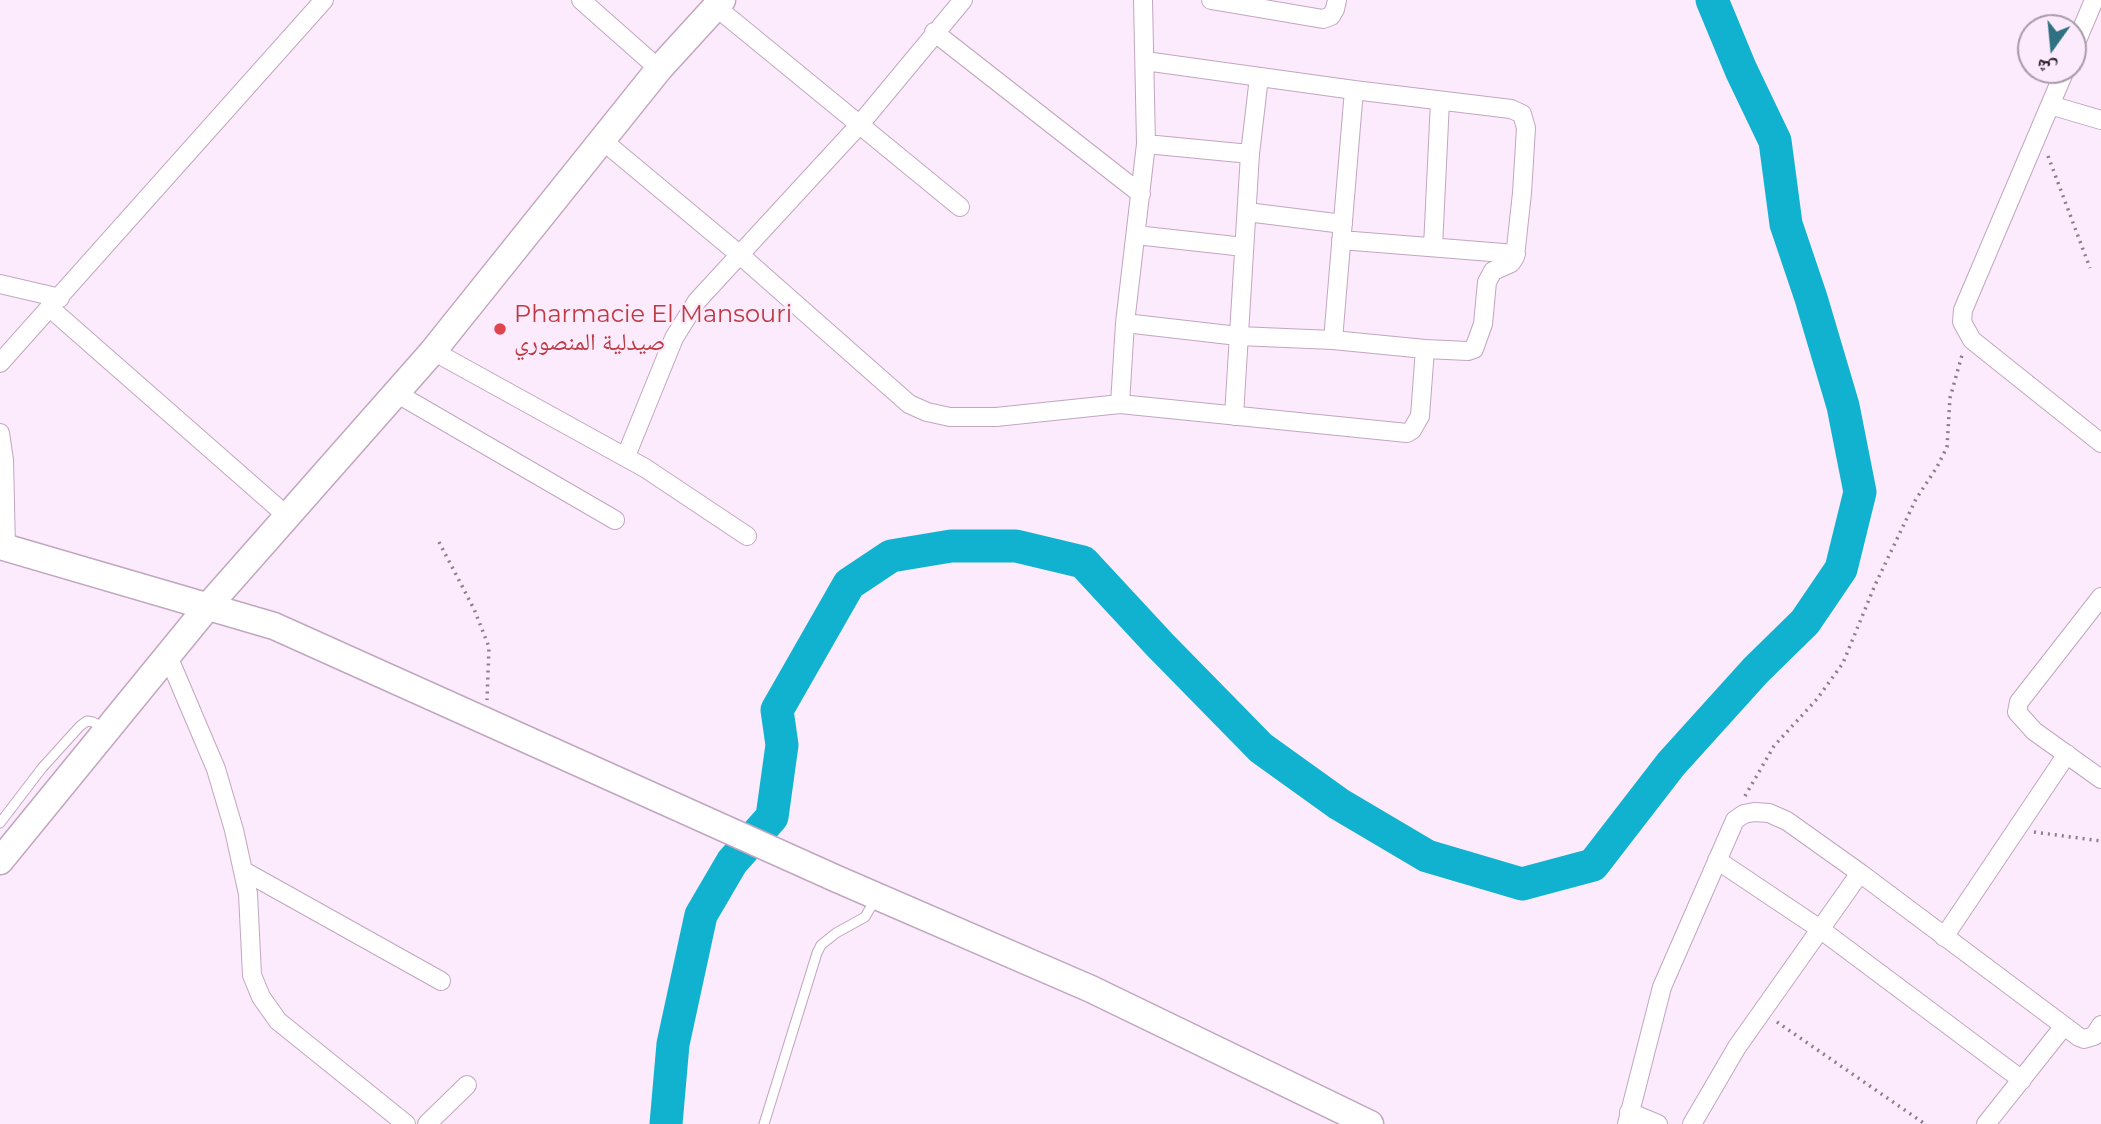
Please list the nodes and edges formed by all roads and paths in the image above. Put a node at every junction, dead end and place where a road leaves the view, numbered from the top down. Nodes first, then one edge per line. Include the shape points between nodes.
1 (324, 0) edge
2 (581, 0) edge
3 (963, 0) edge
4 (1143, 0) edge
5 (1211, 0) edge
6 (1337, 0) edge
7 (2094, 0) edge
8 (719, 4) edge
9 (2087, 17) edge
10 (934, 32) junction
11 (1145, 61) junction
12 (659, 69) junction
13 (1259, 77) junction
14 (2059, 84) edge
15 (1354, 90) junction
16 (1440, 101) junction
17 (2050, 105) junction
18 (2101, 120) edge
19 (861, 123) junction
20 (2039, 132) junction
21 (602, 139) junction
22 (1146, 144) junction
23 (1250, 154) junction
24 (1141, 194) junction
25 (960, 206) dead end
26 (1247, 212) junction
27 (1342, 232) junction
28 (1136, 235) junction
29 (1244, 247) junction
30 (1433, 247) junction
31 (1516, 254) junction
32 (740, 255) junction
33 (2090, 268) dead end
34 (0, 284) edge
35 (55, 303) junction
36 (1125, 323) junction
37 (1238, 336) junction
38 (1968, 336) junction
39 (1333, 340) junction
40 (1425, 349) junction
41 (433, 351) junction
42 (0, 363) edge
43 (396, 393) junction
44 (1120, 404) junction
45 (1234, 416) junction
46 (0, 433) edge
47 (2101, 443) edge
48 (626, 456) junction
49 (2, 462) edge
50 (288, 516) junction
51 (615, 520) dead end
52 (747, 536) dead end
53 (439, 542) dead end
54 (3, 547) edge
55 (2101, 597) edge
56 (209, 605) junction
57 (168, 656) junction
58 (486, 723) junction
59 (107, 730) junction
60 (2067, 754) junction
61 (2101, 779) edge
62 (1735, 820) junction
63 (0, 823) edge
64 (2017, 829) junction
65 (2101, 841) edge
66 (1717, 860) junction
67 (0, 861) edge
68 (244, 871) junction
69 (1860, 873) junction
70 (877, 896) junction
71 (1820, 929) junction
72 (1944, 937) junction
73 (440, 981) dead end
74 (1762, 1012) junction
75 (2101, 1025) edge
76 (2063, 1026) junction
77 (2022, 1080) junction
78 (467, 1085) dead end
79 (1628, 1118) edge
80 (406, 1124) edge
81 (427, 1124) edge
82 (764, 1124) edge
83 (1370, 1124) edge
84 (1658, 1124) edge
85 (1692, 1124) edge
86 (1925, 1124) edge
87 (1986, 1124) edge

1 - 35 street
2 - 12 street
3 - 10 street
4 - 11 street
5 - 6 street via 1323,19 1331,16
7 - 9 street
8 - 12 street
8 - 19 street
10 - 19 street
10 - 24 street
11 - 13 street
11 - 22 street
12 - 21 street
13 - 15 street
13 - 23 street
14 - 17 street
15 - 16 street
15 - 27 street
16 - 30 street
16 - 31 street via 1522,114 1526,141
17 - 18 street
17 - 20 street
19 - 25 street
19 - 32 street
20 - 33 path
20 - 38 street via 1964,310 1962,322
21 - 32 street
21 - 41 street
22 - 23 street
22 - 24 street
23 - 26 street
24 - 28 street
26 - 27 street
26 - 29 street
27 - 30 street
27 - 39 street
28 - 29 street
28 - 36 street
29 - 37 street
30 - 31 street
31 - 40 street via 1493,271 1487,282 1483,324 1474,349
32 - 44 street via 909,404 926,412 996,417
32 - 48 street via 698,301 674,338
34 - 35 street
35 - 42 street
35 - 50 street
36 - 37 street
36 - 44 street
37 - 39 street
37 - 45 street
38 - 47 street
38 - 62 path via 1950,398 1942,457 1910,510 1843,663 1774,746
39 - 40 street
40 - 45 street via 1420,416 1407,433
41 - 43 street
41 - 48 street
43 - 50 street
43 - 51 street
44 - 45 street
46 - 49 street
48 - 52 street
49 - 54 street
50 - 56 street
53 - 58 path via 489,648
54 - 56 street
55 - 60 street via 2018,702 2017,712 2026,724
56 - 57 street
56 - 58 street via 274,626
57 - 59 street
57 - 68 street via 216,769
58 - 70 street
59 - 63 lane via 93,722 80,726
59 - 67 street
60 - 61 street
60 - 64 street
62 - 66 street
62 - 69 street via 1754,812 1780,816
64 - 65 path
64 - 72 street
66 - 71 street
66 - 79 street via 1662,987
68 - 73 street
68 - 80 street via 252,975 261,997 278,1021
69 - 71 street
69 - 72 street
70 - 82 lane via 865,917 836,933 817,953
70 - 83 street via 1091,989
71 - 74 street
71 - 77 street
72 - 76 street
74 - 85 street
74 - 86 path
75 - 76 street via 2094,1036 2084,1039
76 - 77 street
77 - 87 street
78 - 81 street
79 - 84 street

